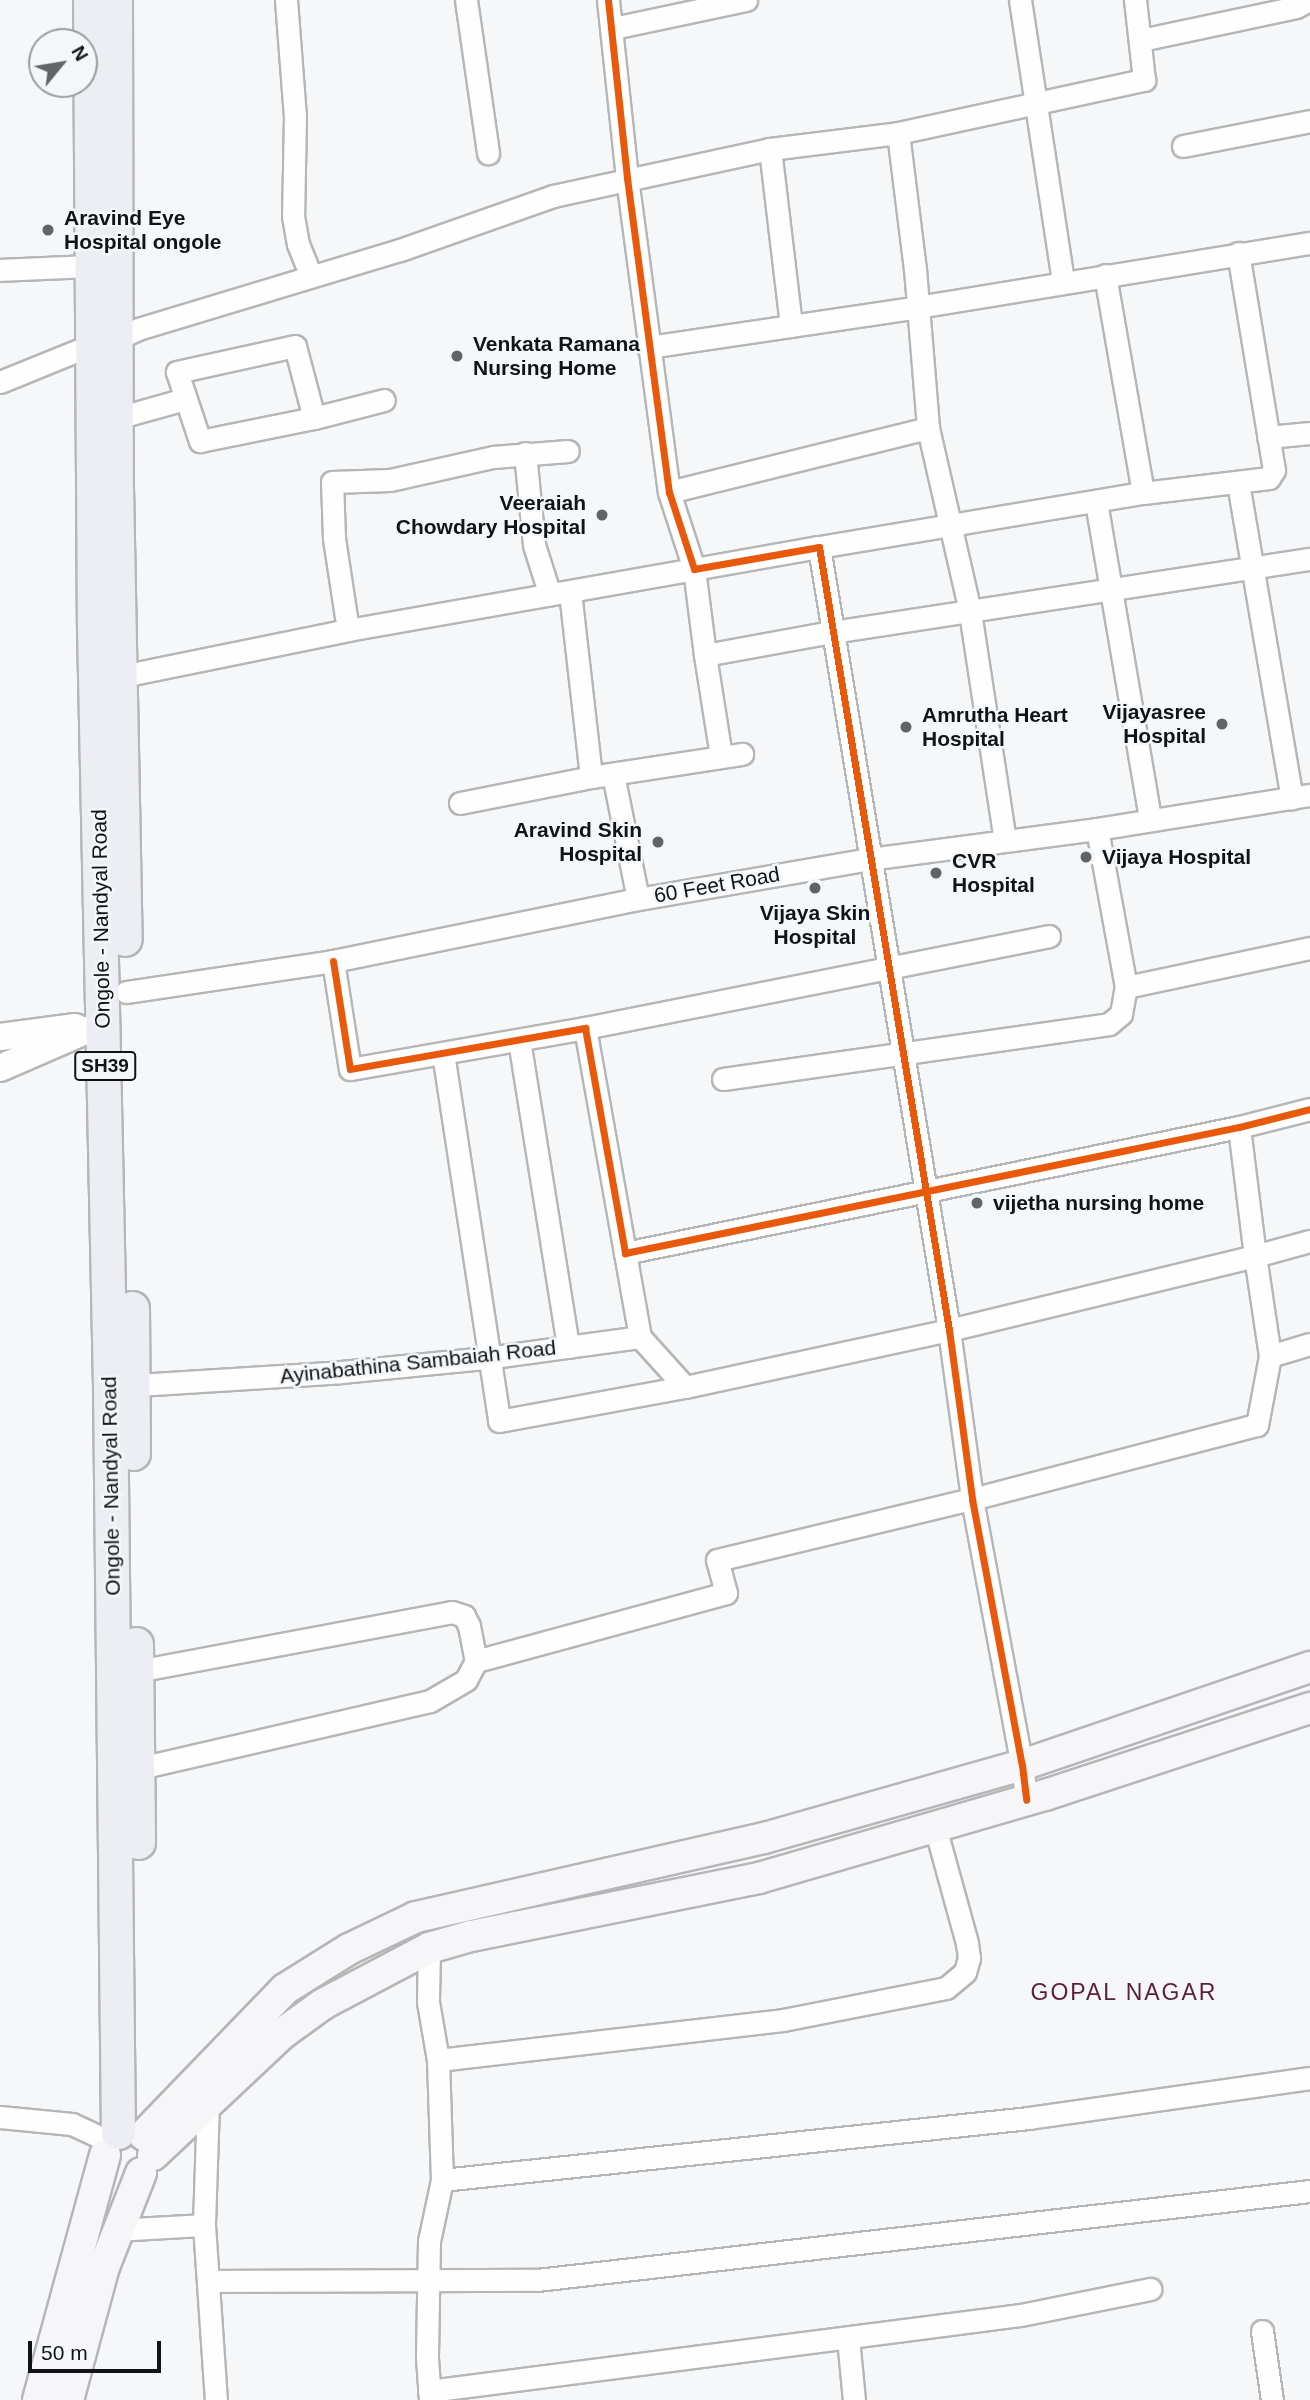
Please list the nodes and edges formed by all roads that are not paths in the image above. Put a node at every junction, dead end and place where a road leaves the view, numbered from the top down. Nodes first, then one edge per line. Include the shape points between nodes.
1 (90, 0) edge
2 (115, 0) edge
3 (286, 0) edge
4 (466, 0) edge
5 (608, 0) edge
6 (746, 0) edge
7 (1020, 0) edge
8 (1135, 0) edge
9 (1299, 2) edge
10 (613, 28) junction
11 (1141, 40) junction
12 (1035, 104) junction
13 (1310, 121) edge
14 (898, 133) junction
15 (1183, 146) dead end
16 (770, 149) junction
17 (488, 153) dead end
18 (627, 178) junction
19 (1310, 243) edge
20 (1238, 253) junction
21 (91, 265) junction
22 (0, 270) edge
23 (1105, 275) junction
24 (311, 277) junction
25 (1063, 282) junction
26 (918, 307) junction
27 (791, 326) junction
28 (104, 342) junction
29 (648, 347) junction
30 (0, 382) edge
31 (185, 399) junction
32 (384, 400) dead end
33 (117, 418) junction
34 (314, 418) junction
35 (928, 428) junction
36 (1310, 433) edge
37 (1268, 437) junction
38 (568, 451) dead end
39 (525, 453) junction
40 (1238, 483) junction
41 (104, 488) junction
42 (669, 492) junction
43 (1143, 493) junction
44 (1096, 502) junction
45 (950, 526) junction
46 (819, 547) junction
47 (1310, 559) edge
48 (694, 569) junction
49 (1251, 570) junction
50 (1112, 592) junction
51 (560, 593) junction
52 (970, 612) junction
53 (348, 630) junction
54 (832, 632) junction
55 (705, 655) junction
56 (122, 676) junction
57 (613, 774) junction
58 (590, 777) junction
59 (1301, 797) edge
60 (460, 803) dead end
61 (1150, 819) junction
62 (1097, 829) junction
63 (1005, 840) junction
64 (869, 859) junction
65 (638, 899) junction
66 (1049, 936) dead end
67 (1310, 948) edge
68 (333, 961) junction
69 (889, 968) junction
70 (1126, 987) junction
71 (115, 1008) junction
72 (585, 1028) junction
73 (0, 1037) edge
74 (519, 1040) junction
75 (443, 1053) junction
76 (904, 1056) junction
77 (0, 1068) edge
78 (723, 1079) dead end
79 (1310, 1109) edge
80 (1239, 1127) junction
81 (926, 1189) junction
82 (1310, 1241) edge
83 (625, 1254) junction
84 (1255, 1256) junction
85 (949, 1330) junction
86 (640, 1337) junction
87 (1310, 1344) edge
88 (568, 1347) junction
89 (1270, 1356) junction
90 (487, 1358) junction
91 (122, 1386) junction
92 (685, 1387) junction
93 (972, 1499) junction
94 (476, 1661) junction
95 (1310, 1667) edge
96 (137, 1671) junction
97 (1310, 1708) edge
98 (1023, 1765) junction
99 (139, 1768) junction
100 (1026, 1800) junction
101 (935, 1827) junction
102 (429, 1948) junction
103 (438, 2060) junction
104 (1310, 2078) edge
105 (208, 2103) junction
106 (0, 2117) edge
107 (129, 2146) junction
108 (442, 2180) junction
109 (1310, 2192) edge
110 (204, 2225) junction
111 (117, 2230) junction
112 (428, 2280) junction
113 (208, 2281) junction
114 (1150, 2289) dead end
115 (1262, 2331) dead end
116 (848, 2338) junction
117 (430, 2395) edge
118 (38, 2400) edge
119 (68, 2400) edge
120 (216, 2400) edge
121 (854, 2400) edge
122 (1272, 2400) edge

1 - 21 main road, Ongole - Nandyal Road / SH39
2 - 28 main road, Ongole - Nandyal Road / SH39
3 - 24 street via 295,116 293,216
4 - 17 street
5 - 10 street
6 - 10 street
7 - 12 street
8 - 11 street
9 - 11 street
10 - 18 street
11 - 12 street via 1144,80
12 - 14 street
12 - 25 street
13 - 15 street
14 - 16 street
14 - 26 street
16 - 18 street
16 - 27 street
18 - 24 street via 553,196
18 - 29 street
19 - 20 street
20 - 23 street
20 - 37 street
21 - 22 street
21 - 28 main road, Ongole - Nandyal Road / SH39
23 - 25 street
23 - 43 street
24 - 28 street
25 - 26 street
26 - 27 street
26 - 35 street
27 - 29 street
28 - 30 street
28 - 33 main road, Ongole - Nandyal Road / SH39
28 - 41 main road, Ongole - Nandyal Road / SH39
29 - 42 street
31 - 33 street
31 - 34 street via 200,441
31 - 34 street via 177,372 295,346
32 - 34 street
33 - 41 main road, Ongole - Nandyal Road / SH39
35 - 42 street
35 - 45 street
36 - 37 street
37 - 40 street via 1274,470 1269,478
38 - 39 street
39 - 51 street via 534,545
39 - 53 street via 401,478 332,481 334,538
40 - 43 street
40 - 49 street
41 - 56 main road, Ongole - Nandyal Road / SH39
41 - 71 main road, Ongole - Nandyal Road / SH39
42 - 48 street
43 - 44 street
44 - 45 street
44 - 50 street
45 - 46 street
45 - 52 street
46 - 48 street
46 - 54 street
47 - 49 street
48 - 51 street
48 - 55 street
49 - 50 street
49 - 59 street
50 - 52 street
50 - 61 street
51 - 53 street
51 - 58 street
52 - 54 street
52 - 63 street
53 - 56 street
54 - 55 street
54 - 64 street
55 - 57 street via 732,755
56 - 71 main road, Ongole - Nandyal Road / SH39
57 - 58 street
57 - 65 street
58 - 60 street
59 - 61 street, 60 Feet Road
61 - 62 street, 60 Feet Road
62 - 63 street, 60 Feet Road
62 - 70 street
63 - 64 street, 60 Feet Road
64 - 65 street, 60 Feet Road
64 - 69 street
65 - 68 street, 60 Feet Road
66 - 69 street
67 - 70 street
68 - 71 street, 60 Feet Road
68 - 75 street via 350,1069
69 - 72 street
69 - 76 street
70 - 76 street via 1121,1014 1109,1024
71 - 73 street
71 - 77 street
71 - 91 main road, Ongole - Nandyal Road / SH39
72 - 74 street
72 - 83 street
74 - 75 street
74 - 88 street
75 - 90 street
76 - 78 street
76 - 81 street
79 - 80 street
80 - 81 street
80 - 84 street
81 - 83 street
81 - 85 street
82 - 84 street
83 - 86 street
84 - 85 street
84 - 89 street
85 - 92 street
85 - 93 street
86 - 88 street, Ayinabathina Sambaiah Road
86 - 92 street
87 - 89 street
88 - 90 street, Ayinabathina Sambaiah Road
89 - 93 street via 1257,1425
90 - 91 street, Ayinabathina Sambaiah Road via 341,1373
90 - 92 street via 499,1421
91 - 96 main road, Ongole - Nandyal Road / SH39
91 - 107 main road, Ongole - Nandyal Road / SH39
93 - 94 street via 717,1560 726,1593
93 - 98 street
94 - 96 street via 469,1626 464,1616 452,1612
94 - 99 street via 466,1680 430,1701
95 - 98 main road
96 - 99 main road, Ongole - Nandyal Road / SH39
97 - 100 main road
98 - 100 street
98 - 107 main road via 764,1838 416,1917 349,1948 285,1989
99 - 107 main road, Ongole - Nandyal Road / SH39
100 - 101 main road
101 - 102 main road via 759,1878
101 - 103 street via 969,1958 965,1972 946,1988 783,2020
102 - 103 street via 428,2002
102 - 105 main road via 324,2004 283,2033
103 - 108 street
104 - 108 street via 1029,2118
105 - 107 main road
105 - 110 street
106 - 107 street via 72,2124
107 - 111 main road
107 - 118 main road
108 - 112 street via 429,2241
109 - 112 street via 674,2267 537,2280
110 - 111 street
110 - 113 street
111 - 119 main road
112 - 113 street
112 - 117 street
113 - 120 street
114 - 116 street via 1021,2315
115 - 122 street
116 - 117 street
116 - 121 street

